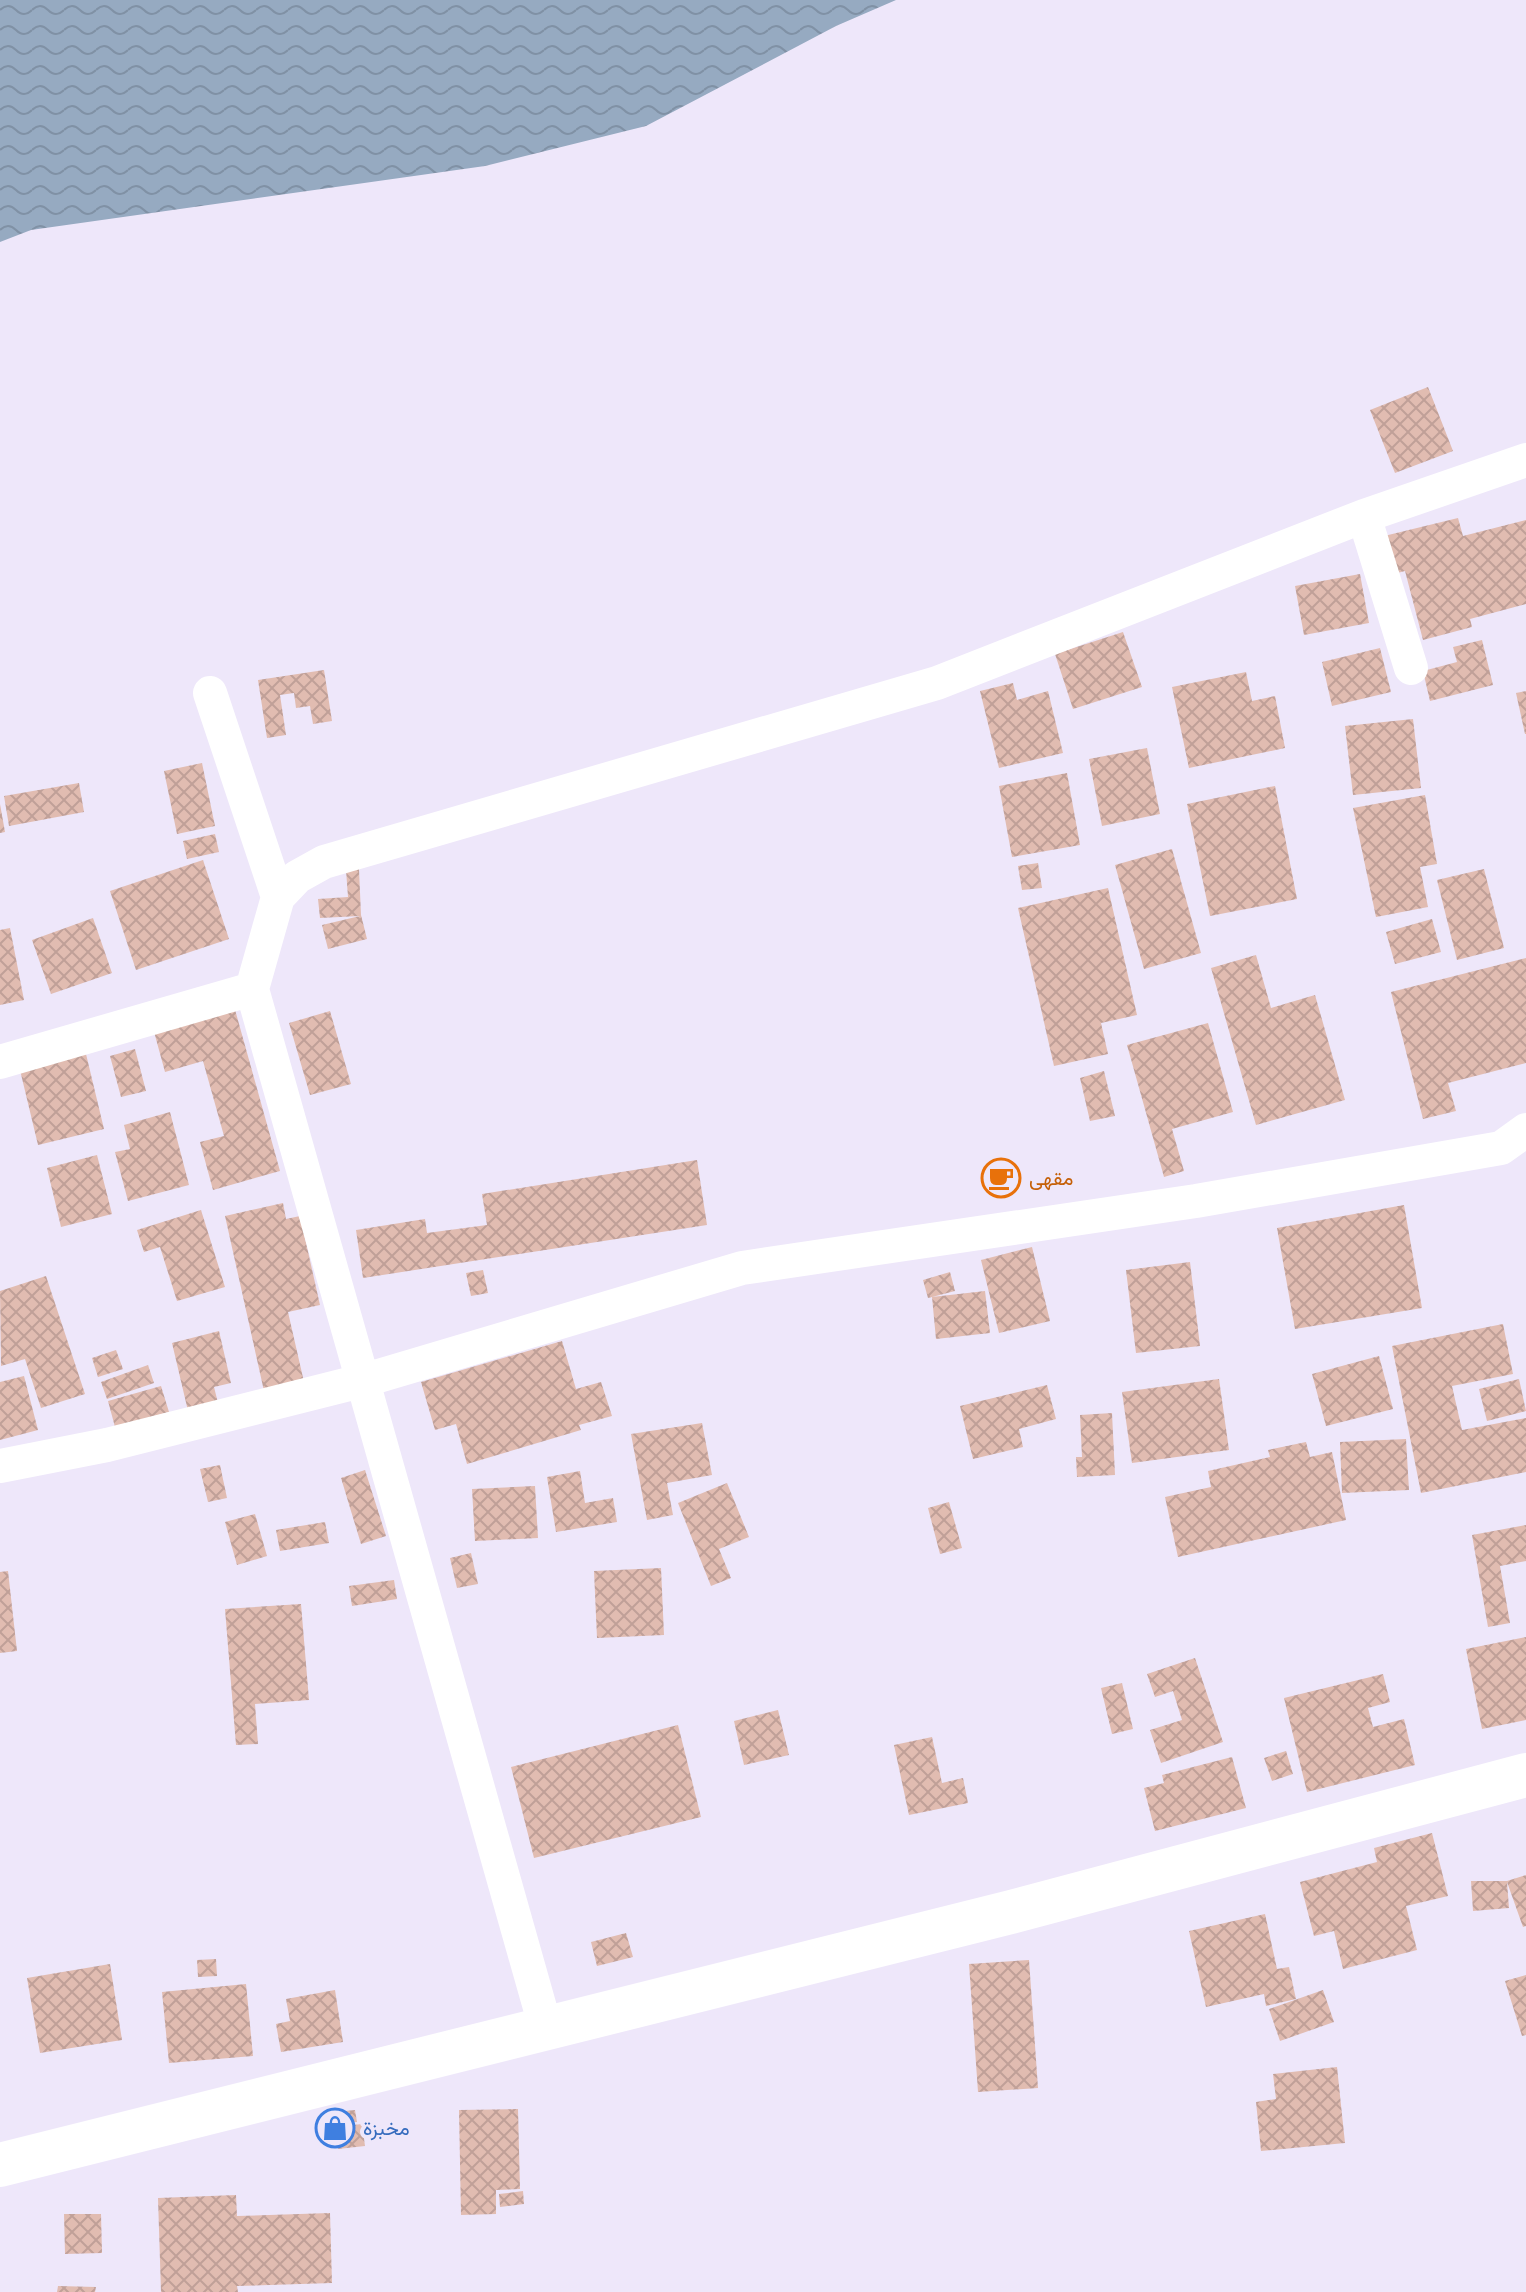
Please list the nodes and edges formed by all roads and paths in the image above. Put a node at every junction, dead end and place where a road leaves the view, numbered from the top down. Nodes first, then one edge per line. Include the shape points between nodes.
1 (1526, 460) edge
2 (1364, 516) junction
3 (1411, 668) dead end
4 (210, 693) dead end
5 (278, 897) junction
6 (252, 989) junction
7 (0, 1062) edge
8 (1526, 1130) edge
9 (365, 1380) junction
10 (0, 1466) edge
11 (1526, 1775) edge
12 (546, 2029) junction
13 (0, 2165) edge

1 - 2 street
2 - 3 street
2 - 5 street via 937,683 324,862 297,877
4 - 5 street
5 - 6 street
6 - 7 street
6 - 9 street
8 - 9 street via 1501,1148 1196,1201 742,1268
9 - 10 street via 107,1445
9 - 12 street
11 - 12 main road
12 - 13 main road

